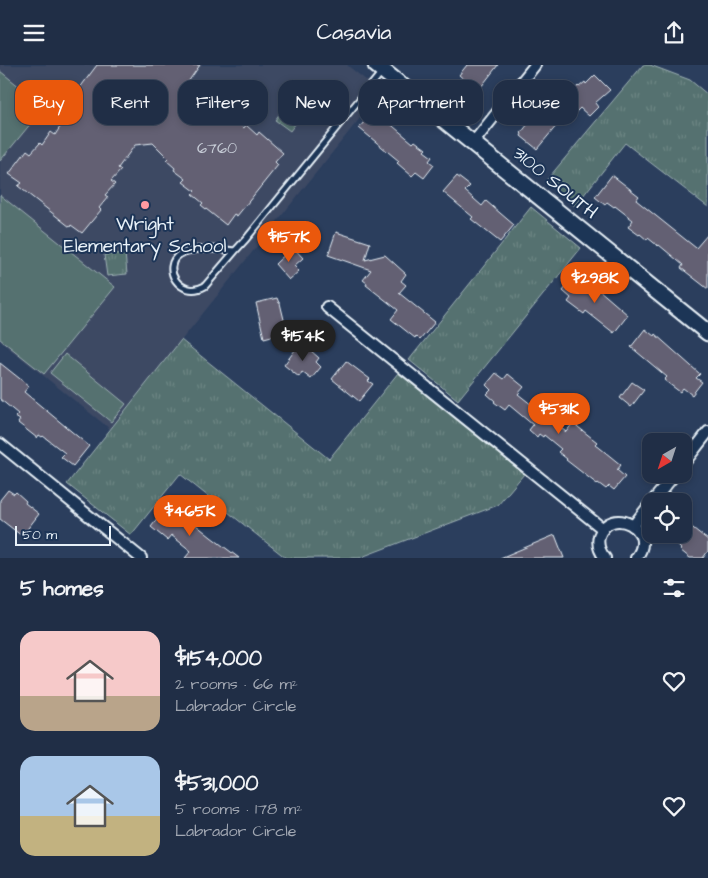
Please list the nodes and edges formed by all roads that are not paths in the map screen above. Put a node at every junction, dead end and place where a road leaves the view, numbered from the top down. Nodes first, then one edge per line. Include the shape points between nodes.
1 (535, 65) edge
2 (380, 68) edge
3 (472, 143) junction
4 (235, 251) junction
5 (327, 307) dead end
6 (708, 333) edge
7 (708, 432) edge
8 (0, 444) edge
9 (692, 453) edge
10 (668, 483) edge
11 (659, 493) edge
12 (642, 514) edge
13 (633, 525) junction
14 (603, 529) junction
15 (141, 558) edge
16 (605, 558) edge
17 (637, 558) edge

1 - 3 street
2 - 3 main road, 3100 SOUTH
2 - 4 lane
3 - 6 main road, 3100 SOUTH
4 - 4 lane via 209,249 182,253 173,265 175,281 189,290 200,289
5 - 14 street
7 - 9 street
8 - 15 street
10 - 11 street
12 - 13 street
13 - 14 street via 614,522
13 - 17 street via 642,538
14 - 16 street via 598,542

